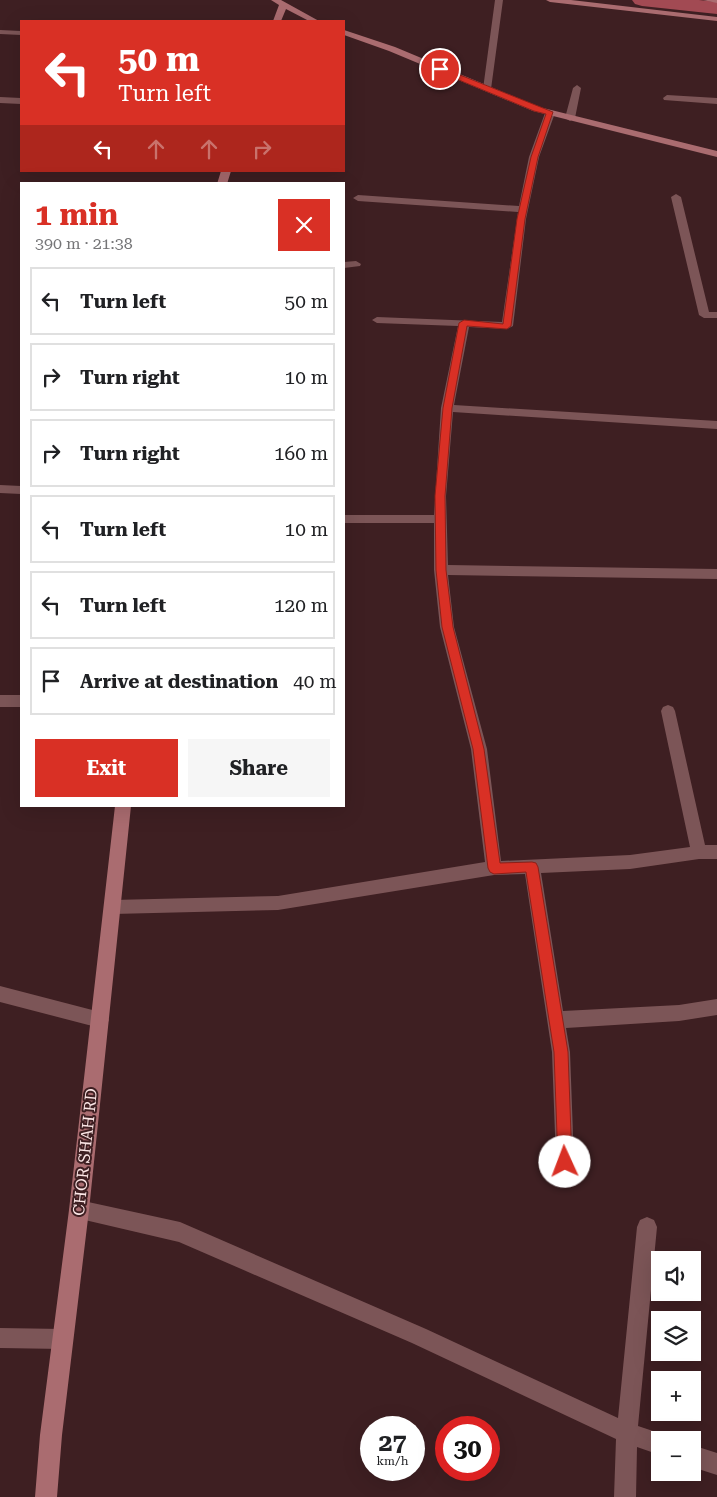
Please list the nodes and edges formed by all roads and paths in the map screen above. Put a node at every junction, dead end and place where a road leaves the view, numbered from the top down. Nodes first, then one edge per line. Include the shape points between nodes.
1 (275, 0) edge
2 (499, 0) edge
3 (550, 0) edge
4 (707, 0) edge
5 (717, 1) edge
6 (283, 6) junction
7 (717, 19) edge
8 (277, 20) edge
9 (313, 20) edge
10 (0, 32) edge
11 (345, 32) edge
12 (20, 33) edge
13 (577, 88) dead end
14 (487, 89) junction
15 (667, 98) dead end
16 (0, 100) edge
17 (20, 101) edge
18 (717, 102) edge
19 (550, 112) junction
20 (570, 118) junction
21 (717, 154) edge
22 (358, 198) dead end
23 (676, 198) dead end
24 (523, 209) junction
25 (356, 264) dead end
26 (345, 265) edge
27 (717, 316) edge
28 (377, 320) dead end
29 (464, 323) junction
30 (448, 408) junction
31 (717, 425) edge
32 (0, 489) edge
33 (20, 490) edge
34 (345, 519) edge
35 (440, 519) junction
36 (441, 570) junction
37 (717, 574) edge
38 (0, 701) edge
39 (20, 701) edge
40 (668, 711) dead end
41 (123, 807) edge
42 (699, 852) junction
43 (717, 852) edge
44 (532, 867) junction
45 (494, 868) junction
46 (113, 906) junction
47 (0, 994) edge
48 (717, 1007) edge
49 (100, 1020) junction
50 (556, 1020) junction
51 (565, 1162) dead end
52 (79, 1210) junction
53 (647, 1227) dead end
54 (0, 1338) edge
55 (62, 1339) junction
56 (627, 1433) junction
57 (651, 1441) edge
58 (701, 1459) edge
59 (717, 1464) edge
60 (46, 1497) edge
61 (625, 1497) edge

1 - 6 street
2 - 14 street
3 - 7 street
4 - 5 street
6 - 8 street
6 - 9 street
10 - 12 street
11 - 14 street
13 - 20 street
14 - 19 street
15 - 18 street
16 - 17 street
19 - 20 street
19 - 24 street via 534,157
20 - 21 street
22 - 24 street
23 - 27 street via 704,315
24 - 29 street via 507,326
25 - 26 street
28 - 29 street
29 - 30 street
30 - 31 street
30 - 35 street
32 - 33 street
34 - 35 street
35 - 36 street
36 - 37 street
36 - 45 street via 447,627 478,749
38 - 39 street
40 - 42 street
41 - 46 street, CHOR SHAH RD
42 - 43 street
42 - 44 street via 630,862
44 - 45 street
44 - 50 street
45 - 46 street via 278,903
46 - 49 street, CHOR SHAH RD
47 - 49 street
48 - 50 street
49 - 52 street, CHOR SHAH RD
50 - 51 street via 561,1052
52 - 55 street, CHOR SHAH RD
52 - 56 street via 180,1232 419,1336
53 - 56 street
54 - 55 street
55 - 60 street, CHOR SHAH RD
56 - 57 street
56 - 61 street
58 - 59 street

